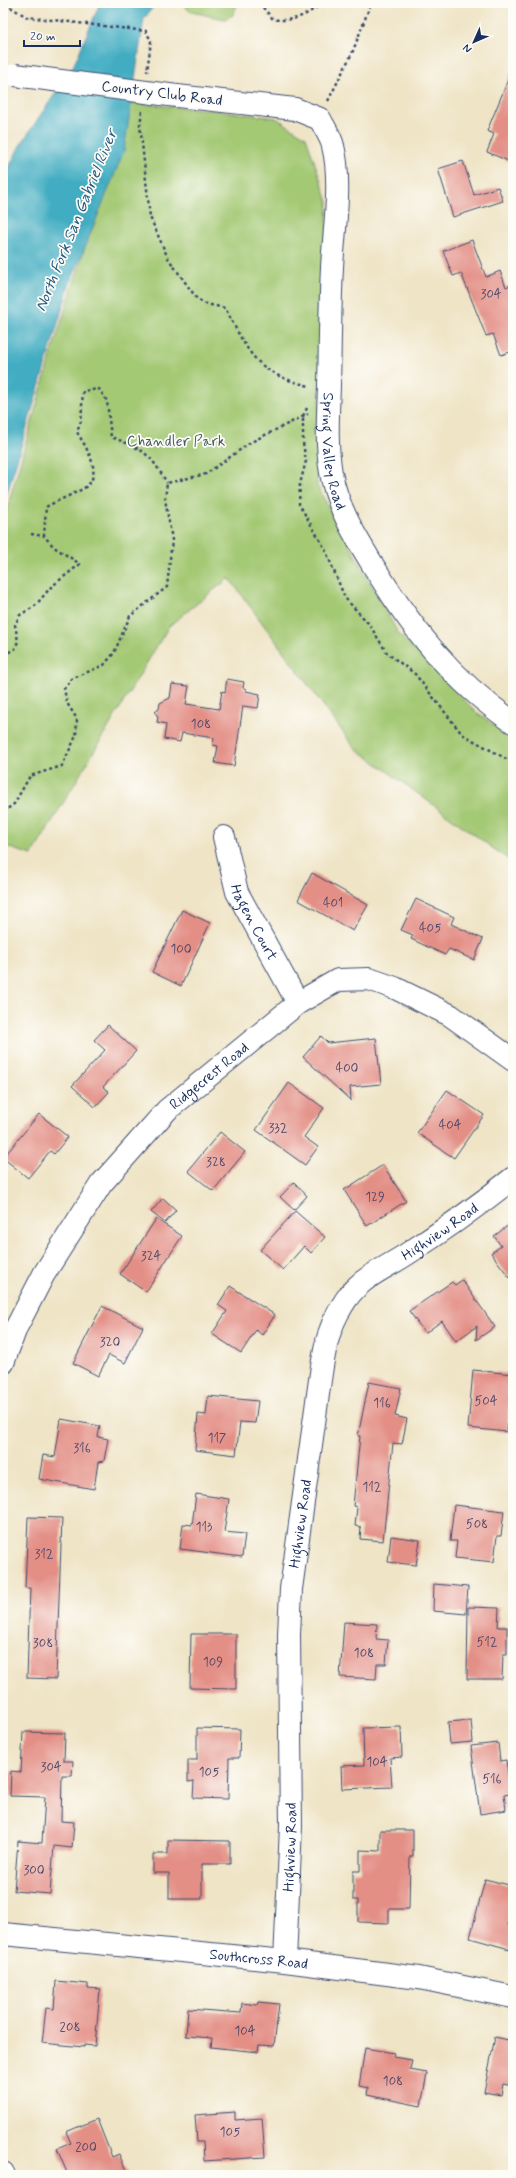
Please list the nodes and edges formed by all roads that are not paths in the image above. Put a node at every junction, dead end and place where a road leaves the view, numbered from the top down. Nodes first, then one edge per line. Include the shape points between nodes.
1 (9, 73) edge
2 (320, 119) joint
3 (513, 722) edge
4 (224, 837) dead end
5 (298, 1003) junction
6 (513, 1060) edge
7 (513, 1178) edge
8 (3, 1363) edge
9 (3, 1934) edge
10 (285, 1961) junction
11 (513, 1997) edge

1 - 2 street, Country Club Road, bridge via 295,109
2 - 3 street, Spring Valley Road via 333,144 337,171 328,444 331,474 339,503 355,536 388,590 445,666 475,695
4 - 5 street, Hagen Court via 238,892
5 - 6 street, Ridgecrest Road via 338,980 369,979 450,1015
5 - 8 street, Ridgecrest Road via 167,1110 101,1184 44,1274 16,1328
7 - 10 street, Highview Road via 407,1254 359,1283 342,1305 332,1324 324,1354 291,1589 291,1826
9 - 10 street, Southcross Road
10 - 11 street, Southcross Road via 419,1978

